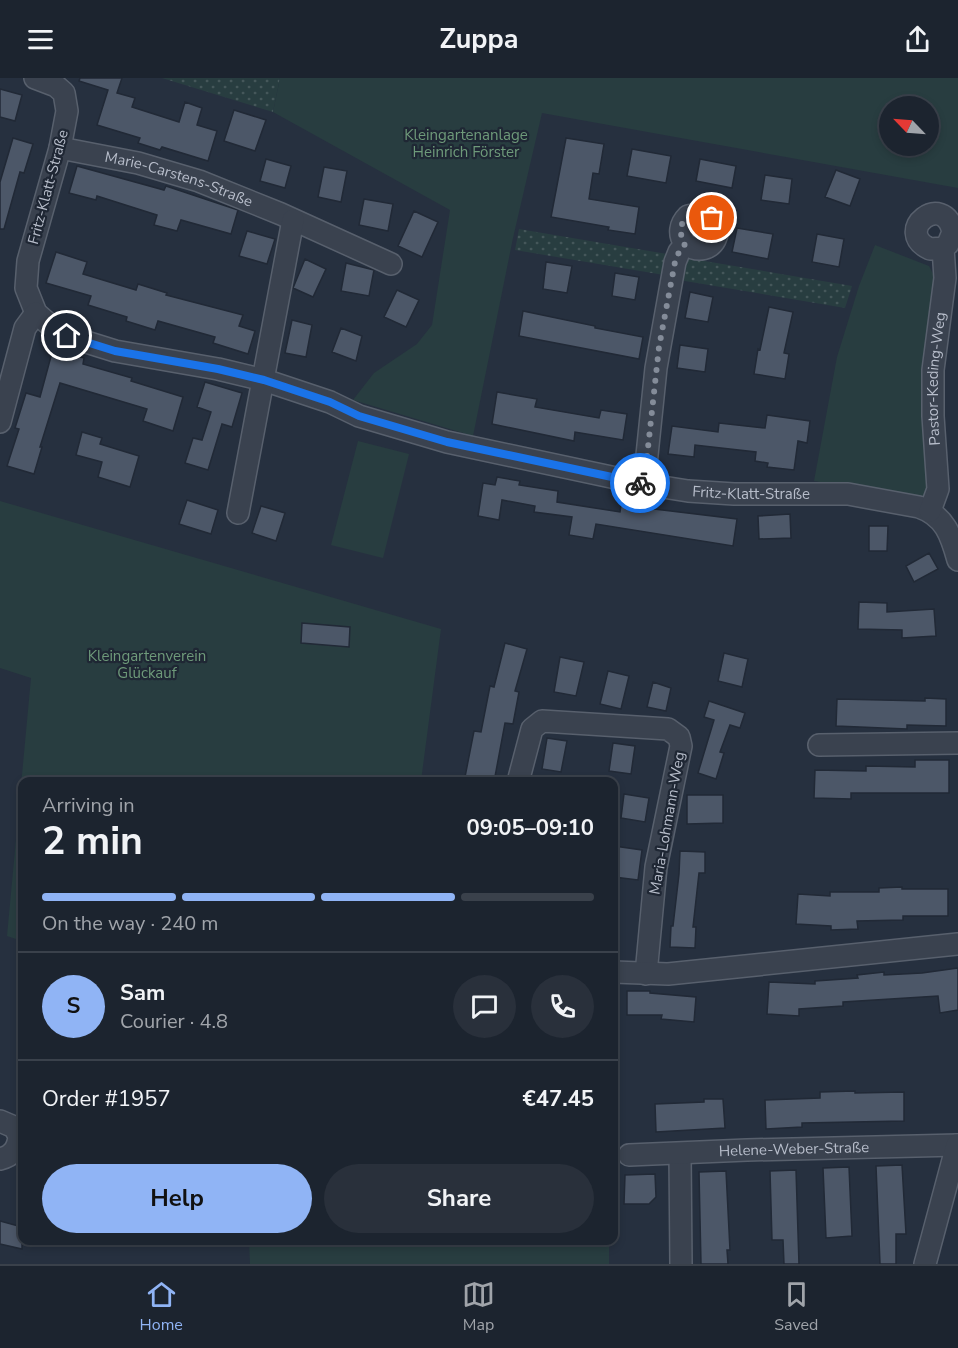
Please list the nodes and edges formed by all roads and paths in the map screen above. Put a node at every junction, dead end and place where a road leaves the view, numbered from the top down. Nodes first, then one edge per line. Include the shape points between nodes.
1 (35, 78) edge
2 (60, 148) junction
3 (293, 220) junction
4 (685, 244) dead end
5 (943, 248) dead end
6 (391, 264) dead end
7 (36, 313) junction
8 (264, 380) junction
9 (0, 422) edge
10 (644, 484) junction
11 (930, 511) junction
12 (238, 513) dead end
13 (958, 560) edge
14 (958, 743) edge
15 (819, 744) dead end
16 (519, 777) edge
17 (958, 944) edge
18 (618, 972) edge
19 (646, 974) junction
20 (0, 1121) edge
21 (18, 1134) edge
22 (18, 1140) edge
23 (958, 1145) edge
24 (680, 1154) junction
25 (629, 1155) dead end
26 (0, 1159) edge
27 (681, 1264) edge
28 (925, 1264) edge

1 - 2 street, Fritz-Klatt-Straße via 64,93 67,111
2 - 3 street, Marie-Carstens-Straße via 177,173
2 - 7 street, Fritz-Klatt-Straße via 26,274 26,288
3 - 6 street, Marie-Carstens-Straße
3 - 8 street
4 - 10 street via 675,262 662,326
5 - 11 street, Pastor-Keding-Weg via 945,278 933,370 938,489
7 - 8 street, Fritz-Klatt-Straße via 67,336 115,351
7 - 9 street via 26,328
8 - 10 street, Fritz-Klatt-Straße via 359,416 447,442
8 - 12 street
10 - 11 street, Fritz-Klatt-Straße via 734,494 848,494
11 - 13 street via 946,526
14 - 15 street
16 - 19 street, Maria-Lohmann-Weg via 532,729 542,721 668,729 679,737 681,746 656,867
17 - 19 street
18 - 19 street
20 - 21 street via 14,1127
22 - 26 street via 15,1150
23 - 24 street, Helene-Weber-Straße
23 - 28 street
24 - 25 street, Helene-Weber-Straße
24 - 27 street

